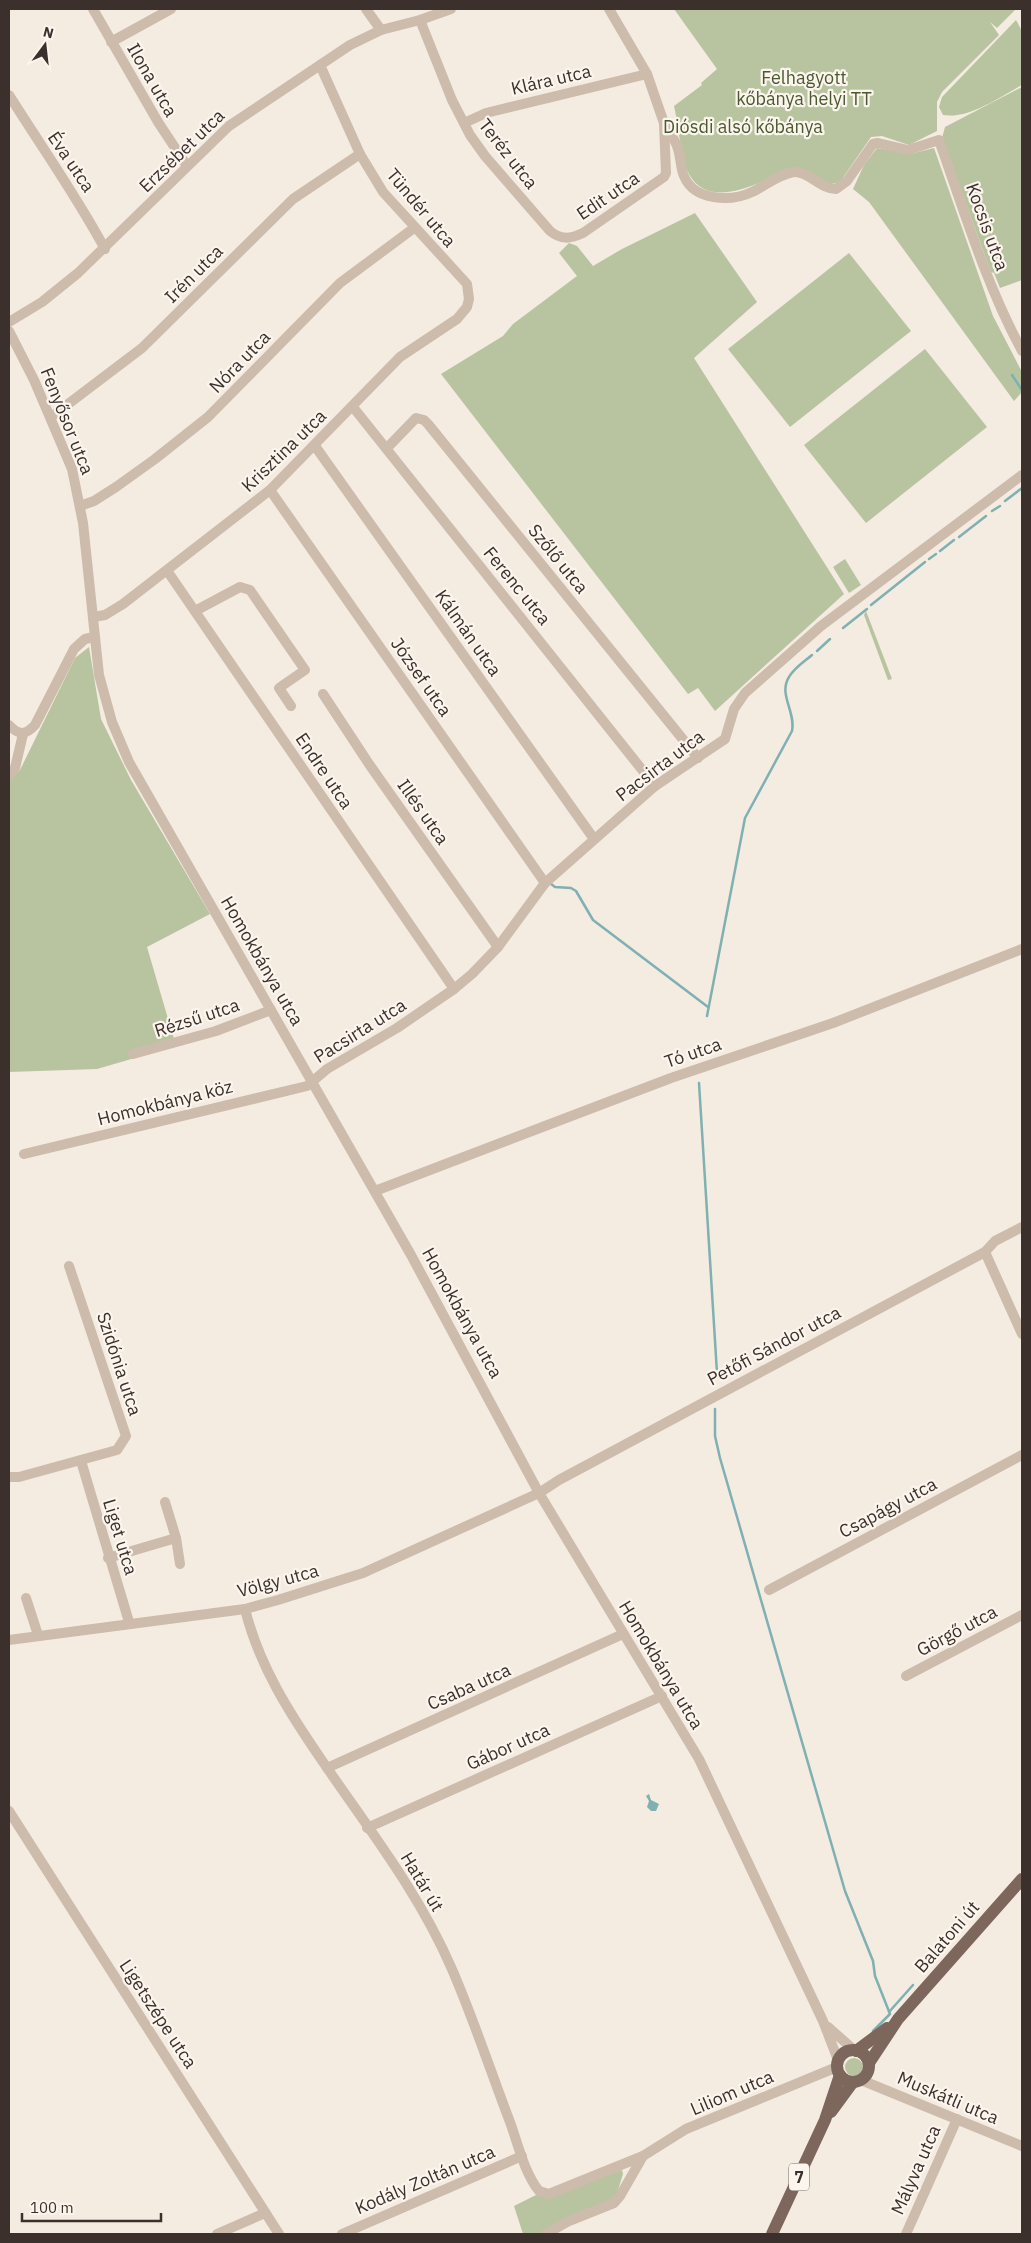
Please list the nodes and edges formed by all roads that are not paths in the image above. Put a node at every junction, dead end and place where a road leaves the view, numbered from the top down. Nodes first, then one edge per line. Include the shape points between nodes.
1 (93, 9) edge
2 (170, 9) edge
3 (366, 9) edge
4 (451, 9) edge
5 (609, 9) edge
6 (420, 20) junction
7 (381, 30) junction
8 (111, 42) junction
9 (320, 65) junction
10 (647, 74) junction
11 (9, 95) edge
12 (464, 123) junction
13 (664, 123) junction
14 (360, 154) junction
15 (187, 166) junction
16 (414, 228) junction
17 (564, 238) joint
18 (105, 249) junction
19 (467, 284) joint
20 (9, 322) edge
21 (9, 331) edge
22 (1022, 351) edge
23 (353, 407) junction
24 (51, 417) junction
25 (315, 446) junction
26 (386, 448) junction
27 (1022, 475) edge
28 (270, 490) junction
29 (80, 506) junction
30 (168, 572) junction
31 (195, 611) junction
32 (93, 617) junction
33 (94, 637) junction
34 (323, 694) dead end
35 (291, 706) dead end
36 (9, 726) edge
37 (23, 734) junction
38 (698, 758) junction
39 (9, 775) edge
40 (656, 786) junction
41 (594, 839) junction
42 (545, 883) junction
43 (498, 948) junction
44 (1022, 949) edge
45 (454, 989) junction
46 (271, 1010) junction
47 (133, 1054) dead end
48 (312, 1082) junction
49 (24, 1154) dead end
50 (375, 1191) junction
51 (1022, 1227) edge
52 (985, 1252) junction
53 (69, 1266) dead end
54 (1022, 1334) edge
55 (1022, 1455) edge
56 (81, 1461) junction
57 (9, 1477) edge
58 (539, 1493) junction
59 (164, 1502) dead end
60 (176, 1538) junction
61 (108, 1558) junction
62 (180, 1564) dead end
63 (769, 1590) dead end
64 (26, 1598) dead end
65 (244, 1609) junction
66 (1022, 1615) edge
67 (129, 1622) junction
68 (623, 1634) junction
69 (38, 1636) junction
70 (9, 1640) edge
71 (906, 1676) dead end
72 (662, 1696) junction
73 (327, 1768) junction
74 (9, 1810) edge
75 (367, 1828) junction
76 (1022, 1879) edge
77 (898, 2019) junction
78 (822, 2021) junction
79 (855, 2050) junction
80 (869, 2064) junction
81 (838, 2067) junction
82 (857, 2081) junction
83 (957, 2119) junction
84 (825, 2120) junction
85 (1022, 2146) edge
86 (522, 2156) junction
87 (642, 2156) junction
88 (538, 2191) joint
89 (265, 2213) junction
90 (217, 2234) edge
91 (279, 2234) edge
92 (342, 2234) edge
93 (546, 2234) edge
94 (772, 2234) edge
95 (906, 2234) edge

1 - 8 street, Ilona utca
2 - 8 street
3 - 7 street
4 - 6 street, Erzsébet utca
5 - 10 street
6 - 7 street, Erzsébet utca
6 - 12 street, Teréz utca
7 - 9 street, Erzsébet utca
8 - 15 street, Ilona utca
9 - 14 street, Tündér utca
9 - 15 street, Erzsébet utca via 229,126
10 - 12 street, Klára utca via 486,113
10 - 13 street
11 - 18 street, Éva utca via 73,192
12 - 17 street, Teréz utca via 478,147 550,231
13 - 17 street, Edit utca via 664,177 583,233 574,238
13 - 22 street, Kocsis utca via 677,145 687,182 704,194 726,199 750,193 794,172 836,189 847,181 873,144 908,150 939,140 989,280
14 - 16 street, Tündér utca via 383,192
14 - 24 street, Irén utca via 293,199 142,348
15 - 18 street, Erzsébet utca
16 - 19 street, Tündér utca
16 - 29 street, Nóra utca via 340,283 227,399 193,429 116,487
18 - 20 street, Erzsébet utca via 56,292
19 - 23 street, Krisztina utca via 469,300 462,313 400,357
21 - 24 street, Fenyősor utca
23 - 25 street, Krisztina utca
23 - 26 street, Ferenc utca
24 - 29 street, Fenyősor utca via 72,469
25 - 28 street, Krisztina utca
25 - 41 street, Kálmán utca
26 - 38 street, Szőlő utca via 416,418 424,420
26 - 40 street, Ferenc utca
27 - 38 street, Pacsirta utca via 821,626 745,693 734,709 727,736
28 - 30 street, Krisztina utca
28 - 42 street, József utca
29 - 32 street, Fenyősor utca
30 - 31 street, Endre utca
30 - 32 street, Krisztina utca via 105,615
31 - 35 street via 240,587 250,590 305,670 279,688
31 - 45 street, Endre utca
32 - 33 street, Homokbánya utca
33 - 37 street via 85,639 74,648 35,725
33 - 46 street, Homokbánya utca via 104,698 129,762
34 - 43 street, Illés utca
36 - 37 street
37 - 39 street via 15,768
38 - 40 street, Pacsirta utca
40 - 41 street, Pacsirta utca
41 - 42 street, Pacsirta utca
42 - 43 street, Pacsirta utca
43 - 45 street, Pacsirta utca
44 - 50 street, Tó utca via 833,1023 671,1078
45 - 48 street, Pacsirta utca via 397,1028 327,1069
46 - 47 street, Rézsű utca via 216,1031
46 - 48 street, Homokbánya utca
48 - 49 street, Homokbánya köz via 307,1086
48 - 50 street, Homokbánya utca
50 - 58 street, Homokbánya utca
51 - 52 street, Petőfi Sándor utca via 995,1241
52 - 54 street
52 - 58 street, Petőfi Sándor utca
53 - 56 street, Szidónia utca via 126,1436 117,1450
55 - 63 street, Csapágy utca
56 - 57 street, Szidónia utca
56 - 61 street, Liget utca
58 - 65 street, Völgy utca via 363,1573
58 - 68 street, Homokbánya utca
59 - 60 street
60 - 61 street
60 - 62 street
61 - 67 street, Liget utca
64 - 69 street
65 - 67 street, Völgy utca
65 - 73 street, Határ út via 251,1636 269,1676
66 - 71 street, Görgő utca
67 - 69 street, Völgy utca
68 - 72 street, Homokbánya utca
68 - 73 street, Csaba utca
69 - 70 street, Völgy utca
72 - 75 street, Gábor utca
72 - 78 street, Homokbánya utca via 715,1790
73 - 75 street, Határ út
74 - 89 street, Ligetszépe utca
75 - 86 street, Határ út via 394,1865 440,1943
76 - 77 main road, Balatoni út / 7
77 - 79 main road, Balatoni út / 7
77 - 80 main road, Balatoni út / 7
78 - 79 street, Homokbánya utca
78 - 81 street, Homokbánya utca
79 - 80 main road
79 - 81 main road, 7 via 844,2054
80 - 82 main road, 7 via 866,2076
81 - 82 main road via 846,2080
81 - 84 main road, 7
81 - 87 street, Liliom utca via 749,2102 673,2137
82 - 83 street, Muskátli utca
82 - 84 main road, 7
83 - 85 street, Muskátli utca
83 - 95 street, Mályva utca
84 - 94 main road, 7
86 - 88 street, Határ út
86 - 92 street, Kodály Zoltán utca
87 - 88 street, Liliom utca via 549,2194
87 - 93 street, Liliom utca via 614,2203
89 - 90 street
89 - 91 street, Ligetszépe utca

